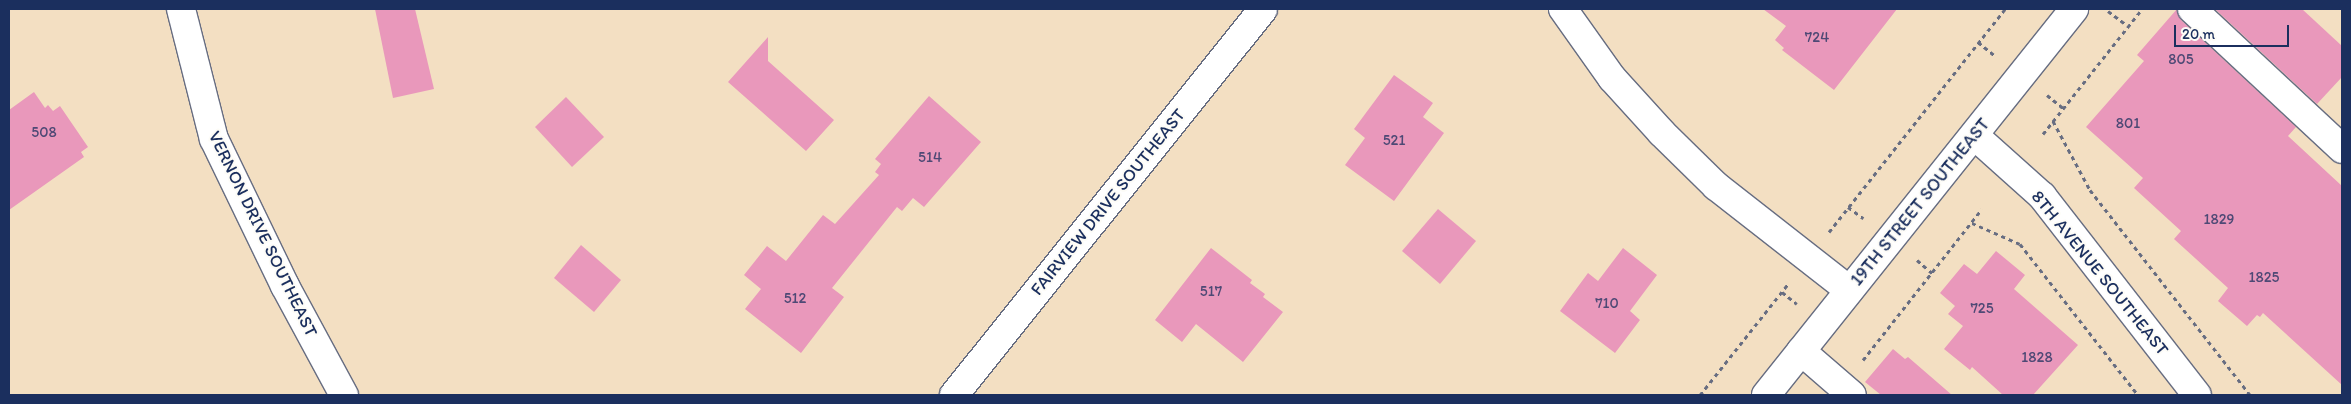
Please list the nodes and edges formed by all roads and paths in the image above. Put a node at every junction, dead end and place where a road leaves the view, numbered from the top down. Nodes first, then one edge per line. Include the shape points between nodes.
1 (180, 9) edge
2 (1263, 9) edge
3 (1563, 9) edge
4 (2005, 9) edge
5 (2074, 9) edge
6 (2142, 9) edge
7 (2192, 9) edge
8 (2108, 11) dead end
9 (2128, 26) junction
10 (1978, 42) junction
11 (1996, 57) dead end
12 (2047, 95) dead end
13 (2063, 108) junction
14 (2052, 121) junction
15 (2043, 134) dead end
16 (1975, 136) junction
17 (2342, 149) edge
18 (1848, 207) junction
19 (1982, 210) dead end
20 (1867, 222) dead end
21 (1972, 223) junction
22 (1824, 238) dead end
23 (1914, 258) dead end
24 (1932, 272) junction
25 (1793, 277) dead end
26 (1848, 290) junction
27 (1782, 292) junction
28 (1798, 305) dead end
29 (1801, 351) junction
30 (1847, 391) edge
31 (344, 395) edge
32 (954, 395) edge
33 (1700, 395) edge
34 (1766, 395) edge
35 (2138, 395) edge
36 (2197, 395) edge
37 (2250, 395) edge

1 - 31 street, VERNON DRIVE SOUTHEAST via 214,138 285,286
2 - 32 street, FAIRVIEW DRIVE SOUTHEAST
3 - 26 street via 1612,78 1662,133 1716,186
4 - 10 path
5 - 16 street, 19TH STREET SOUTHEAST
6 - 9 path
7 - 17 street
8 - 9 path
9 - 13 path
10 - 11 path
10 - 18 path
12 - 13 path
13 - 14 path
14 - 15 path
14 - 37 path via 2090,190
16 - 26 street, 19TH STREET SOUTHEAST
16 - 36 street, 8TH AVENUE SOUTHEAST via 2042,196
18 - 20 path
18 - 22 path
19 - 21 path
21 - 24 path
21 - 35 path via 2020,244
23 - 24 path
24 - 30 path
25 - 27 path
26 - 29 street, 19TH STREET SOUTHEAST
27 - 28 path
27 - 33 path
29 - 30 street
29 - 34 street, 19TH STREET SOUTHEAST

